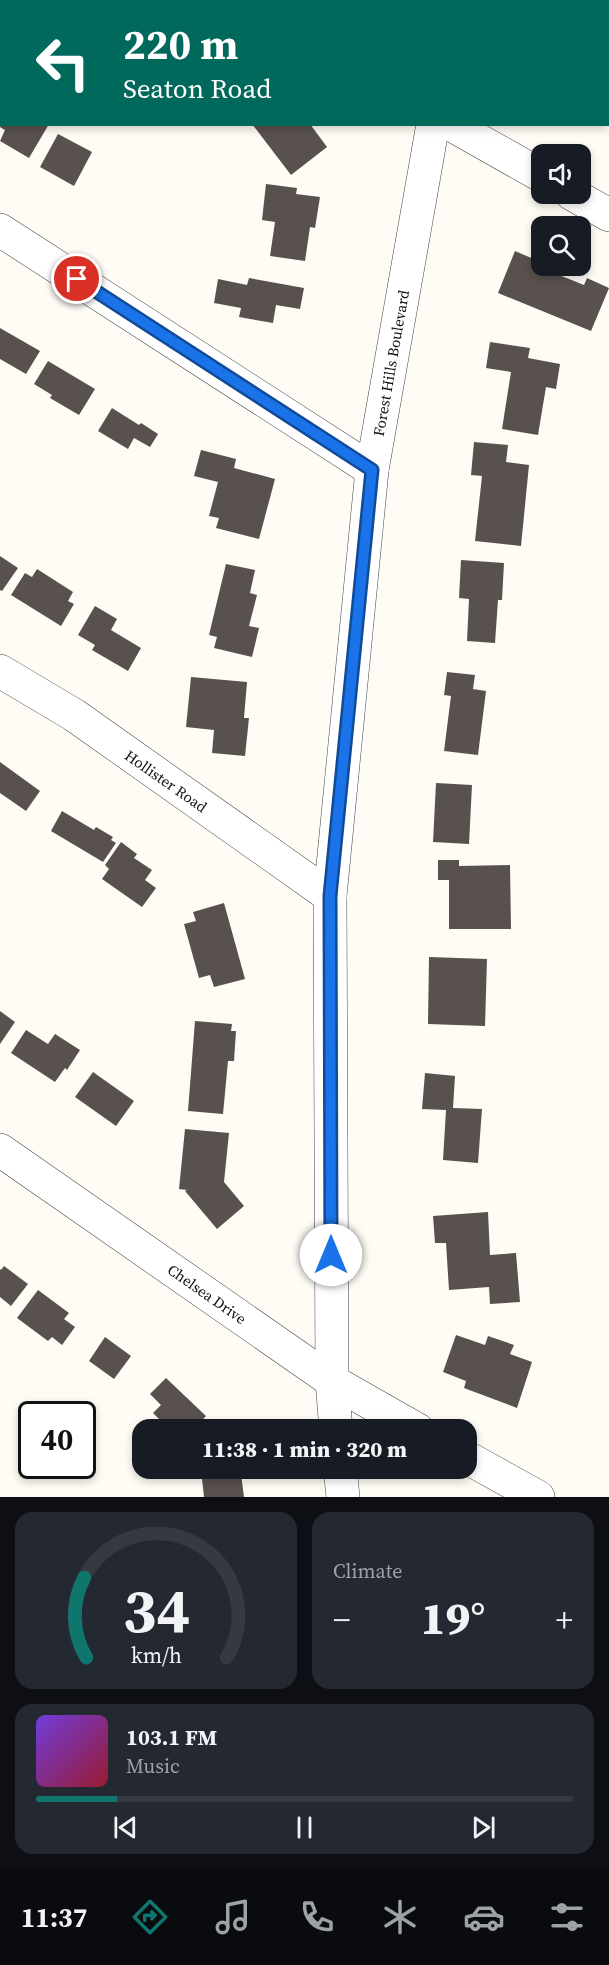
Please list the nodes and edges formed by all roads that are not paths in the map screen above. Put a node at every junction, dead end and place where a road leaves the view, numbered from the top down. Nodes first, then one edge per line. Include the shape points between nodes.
1 (433, 126) edge
2 (454, 126) edge
3 (531, 170) edge
4 (590, 204) edge
5 (609, 214) edge
6 (0, 230) edge
7 (372, 470) junction
8 (0, 671) edge
9 (330, 896) junction
10 (0, 1150) edge
11 (332, 1381) junction
12 (335, 1419) edge
13 (399, 1419) edge
14 (477, 1463) edge
15 (341, 1479) edge
16 (342, 1497) edge
17 (538, 1497) edge

1 - 7 street, Forest Hills Boulevard
2 - 3 street
4 - 5 street
6 - 7 street
7 - 9 street, Forest Hills Boulevard
8 - 9 street, Hollister Road via 74,715
9 - 11 street, Forest Hills Boulevard
10 - 11 street, Chelsea Drive
11 - 12 street, Forest Hills Boulevard
11 - 13 street, Chelsea Drive
14 - 17 street
15 - 16 street

